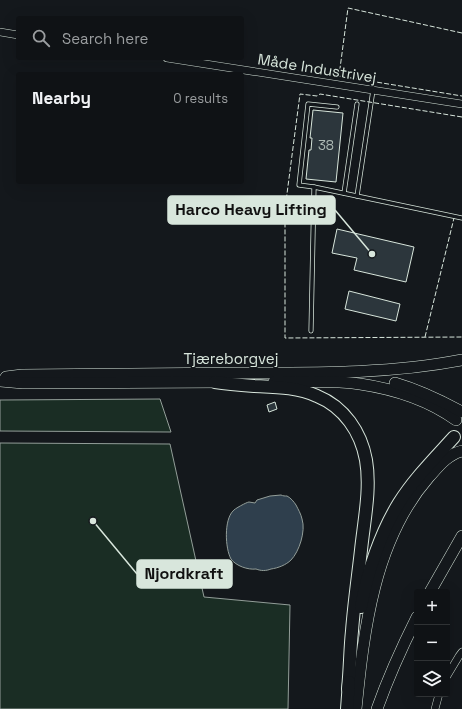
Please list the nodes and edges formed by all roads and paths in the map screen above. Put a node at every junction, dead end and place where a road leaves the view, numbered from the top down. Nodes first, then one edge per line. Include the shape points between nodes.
1 (0, 32) edge
2 (16, 35) edge
3 (180, 60) edge
4 (373, 90) junction
5 (357, 104) dead end
6 (462, 104) edge
7 (337, 108) dead end
8 (314, 187) junction
9 (344, 194) junction
10 (358, 196) junction
11 (462, 218) edge
12 (311, 330) dead end
13 (462, 360) edge
14 (311, 373) junction
15 (0, 377) edge
16 (0, 381) edge
17 (215, 382) junction
18 (461, 417) edge
19 (454, 437) junction
20 (462, 451) edge
21 (462, 536) edge
22 (432, 589) edge
23 (414, 623) edge
24 (462, 652) edge
25 (450, 671) edge
26 (348, 689) junction
27 (438, 697) edge
28 (347, 709) edge
29 (356, 709) edge
30 (377, 709) edge
31 (435, 709) edge

1 - 2 street
3 - 4 street, Måde Industrivej
4 - 6 street, Måde Industrivej
4 - 10 lane
5 - 9 lane
7 - 8 lane via 308,104 299,185
8 - 9 lane
8 - 12 lane
9 - 10 lane
10 - 11 lane
13 - 14 highway, Tjæreborgvej via 397,369
14 - 15 highway, Tjæreborgvej
14 - 18 highway via 360,377 412,388 434,397
16 - 17 highway, Tjæreborgvej
17 - 18 highway, Tjæreborgvej via 327,382 366,385 404,393
17 - 26 highway via 291,388 306,392 330,402 339,409 357,432 368,469 368,489
18 - 19 highway via 454,425
19 - 20 highway
19 - 26 highway via 414,482 385,530 362,603
20 - 29 highway via 446,459 425,482 402,514 384,554 366,629
21 - 22 highway
23 - 30 highway via 398,655
24 - 25 street
26 - 28 highway
27 - 31 street

